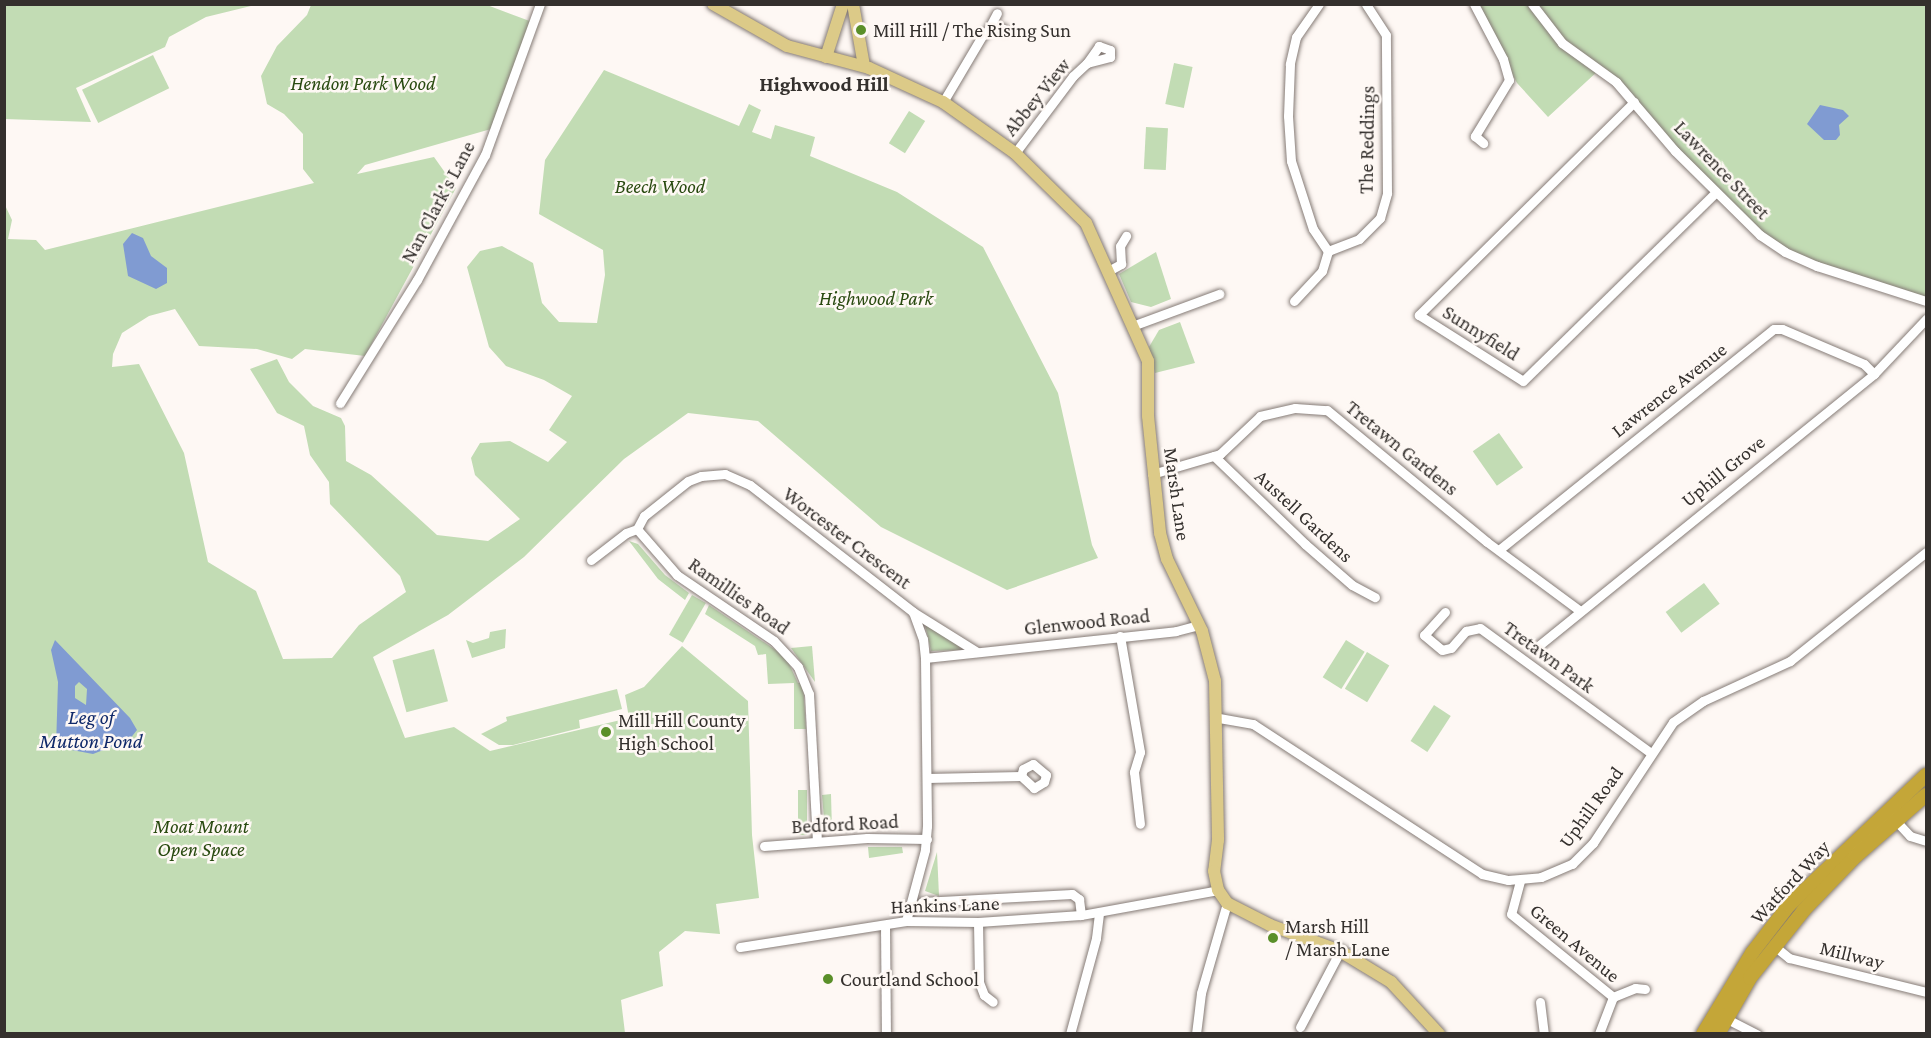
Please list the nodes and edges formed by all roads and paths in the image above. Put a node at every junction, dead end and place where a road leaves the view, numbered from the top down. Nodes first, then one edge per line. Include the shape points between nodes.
1 (540, 4) edge
2 (713, 4) edge
3 (843, 4) edge
4 (853, 4) edge
5 (1319, 4) edge
6 (1366, 4) edge
7 (1474, 4) edge
8 (1532, 4) edge
9 (997, 13) dead end
10 (1004, 28) dead end
11 (988, 30) junction
12 (858, 44) junction
13 (826, 57) junction
14 (848, 61) junction
15 (1087, 63) dead end
16 (864, 66) junction
17 (943, 102) junction
18 (1634, 102) junction
19 (1483, 143) dead end
20 (1015, 153) junction
21 (1716, 192) junction
22 (1126, 236) dead end
23 (1328, 252) junction
24 (1110, 270) junction
25 (1219, 294) dead end
26 (1294, 301) dead end
27 (1926, 301) edge
28 (1926, 318) edge
29 (1135, 325) junction
30 (1874, 374) junction
31 (340, 403) dead end
32 (1214, 456) junction
33 (1152, 474) junction
34 (637, 529) junction
35 (1500, 549) junction
36 (1926, 552) edge
37 (591, 560) dead end
38 (1375, 597) dead end
39 (1579, 610) junction
40 (913, 612) junction
41 (1445, 612) dead end
42 (1199, 625) junction
43 (1120, 636) junction
44 (1537, 647) dead end
45 (977, 652) junction
46 (926, 658) junction
47 (1219, 718) junction
48 (1651, 753) junction
49 (1926, 775) edge
50 (1021, 776) dead end
51 (927, 778) junction
52 (1926, 795) edge
53 (1896, 822) junction
54 (1140, 824) dead end
55 (927, 839) junction
56 (817, 841) junction
57 (1926, 841) edge
58 (764, 846) dead end
59 (1520, 881) junction
60 (1218, 890) junction
61 (922, 902) dead end
62 (1227, 903) junction
63 (1099, 912) junction
64 (1081, 915) junction
65 (906, 921) junction
66 (978, 922) junction
67 (885, 925) junction
68 (1773, 945) junction
69 (740, 947) dead end
70 (1340, 951) junction
71 (1645, 989) dead end
72 (1926, 992) edge
73 (1613, 998) junction
74 (993, 1002) dead end
75 (1540, 1002) dead end
76 (1734, 1026) edge
77 (1300, 1027) dead end
78 (886, 1034) edge
79 (1070, 1034) edge
80 (1196, 1034) edge
81 (1439, 1034) edge
82 (1544, 1034) edge
83 (1599, 1034) edge
84 (1703, 1034) edge
85 (1718, 1034) edge
86 (1757, 1034) edge

1 - 31 street, Nan Clark's Lane via 485,155 417,280
2 - 13 main road via 787,46
3 - 13 main road
4 - 12 main road
5 - 23 street via 1296,37 1290,64 1288,116 1291,161 1313,229
6 - 23 street, The Reddings via 1386,35 1387,193 1380,219 1359,238
7 - 19 street via 1503,58 1509,80 1475,136
8 - 18 street, Lawrence Street via 1562,44 1616,82
9 - 11 street
10 - 11 street
11 - 17 street
12 - 14 main road
12 - 16 main road
13 - 14 main road, Marsh Lane
14 - 16 main road, Marsh Lane
15 - 20 street, Abbey View
16 - 17 main road, Marsh Lane
17 - 20 main road, Marsh Lane
18 - 21 street, Lawrence Street
18 - 21 street, Sunnyfield via 1419,315 1523,381
20 - 24 main road, Marsh Lane via 1086,223
21 - 27 street, Lawrence Street via 1760,235 1785,252
22 - 24 street via 1120,246 1120,264
23 - 26 street via 1322,271
24 - 29 main road, Marsh Lane
25 - 29 street
28 - 30 street, Uphill Grove
29 - 33 main road, Marsh Lane via 1150,376
30 - 35 street, Lawrence Avenue via 1864,364 1782,329 1774,330
30 - 39 street, Uphill Grove
32 - 33 street, Tretawn Gardens
32 - 35 street, Tretawn Gardens via 1260,416 1295,408 1327,410
32 - 38 street, Austell Gardens via 1305,544 1352,585
33 - 42 main road, Marsh Lane via 1167,559
34 - 37 street via 626,532
34 - 40 street, Worcester Crescent via 644,516 701,476 714,473 735,477
34 - 56 street, Ramillies Road via 676,575 774,641 798,667 809,694
35 - 39 street, Tretawn Gardens
36 - 48 street, Uphill Road via 1790,661 1684,712 1669,725
39 - 44 street, Uphill Grove
40 - 45 street
40 - 46 street, Worcester Crescent
41 - 48 street, Tretawn Park via 1424,635 1442,650 1451,648 1466,631 1480,628
42 - 43 street, Glenwood Road
42 - 47 main road, Marsh Lane via 1215,681
43 - 45 street, Glenwood Road
43 - 54 street via 1140,752 1134,772
45 - 46 street, Glenwood Road
46 - 51 street, Worcester Crescent
47 - 59 street, Uphill Road via 1253,724 1482,874
47 - 60 main road, Marsh Lane via 1214,871
48 - 59 street, Uphill Road via 1582,855 1562,870
49 - 84 highway, Watford Way via 1789,905 1752,953
50 - 51 street
51 - 55 street, Worcester Crescent
52 - 53 highway, Watford Way
53 - 57 street via 1910,836
53 - 68 highway, Watford Way via 1856,855
55 - 56 street, Bedford Road
55 - 65 street, Worcester Crescent
56 - 58 street, Bedford Road
59 - 73 street, Green Avenue via 1511,914
60 - 62 main road, Marsh Lane
60 - 63 street, Hankins Lane
61 - 64 street, Hankins Lane via 1072,894 1079,899
62 - 70 main road, Marsh Lane via 1270,926
62 - 80 street via 1201,993
63 - 64 street, Hankins Lane
63 - 79 street via 1096,938
64 - 66 street, Hankins Lane
65 - 66 street, Hankins Lane
65 - 67 street, Hankins Lane
66 - 74 street via 979,982 984,995
67 - 69 street, Hankins Lane
67 - 78 street
68 - 72 street, Millway via 1789,958
68 - 76 highway, Watford Way
70 - 77 street
70 - 81 main road, Marsh Lane via 1391,982
71 - 73 street via 1635,988
73 - 83 street, Green Avenue
75 - 82 street
76 - 85 highway, Watford Way
76 - 86 street

